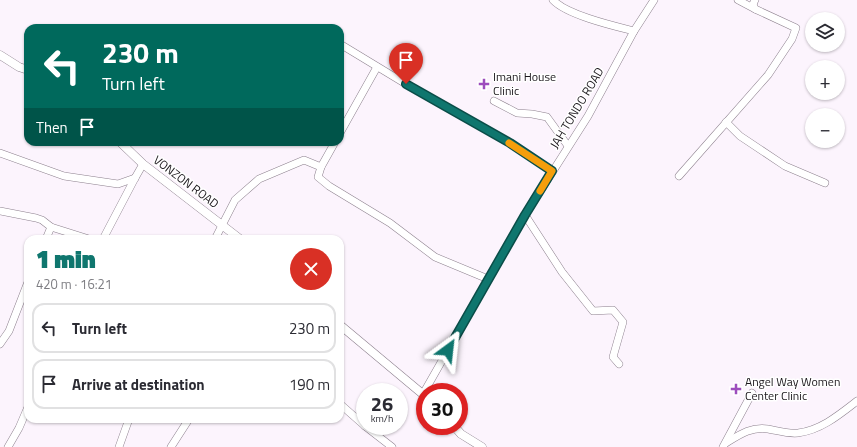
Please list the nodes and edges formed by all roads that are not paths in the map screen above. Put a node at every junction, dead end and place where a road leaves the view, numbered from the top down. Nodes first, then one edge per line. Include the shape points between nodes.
1 (553, 0) edge
2 (654, 0) edge
3 (738, 0) edge
4 (755, 0) edge
5 (755, 9) junction
6 (634, 31) junction
7 (344, 46) edge
8 (0, 55) edge
9 (377, 66) junction
10 (24, 69) edge
11 (494, 101) dead end
12 (726, 122) junction
13 (344, 126) edge
14 (124, 146) edge
15 (333, 146) edge
16 (568, 146) junction
17 (0, 153) edge
18 (144, 164) junction
19 (321, 167) junction
20 (552, 171) junction
21 (679, 176) dead end
22 (135, 178) junction
23 (825, 182) dead end
24 (0, 211) edge
25 (525, 215) junction
26 (222, 224) junction
27 (51, 227) junction
28 (48, 235) edge
29 (76, 235) edge
30 (105, 235) edge
31 (217, 235) edge
32 (235, 235) edge
33 (488, 279) junction
34 (24, 292) edge
35 (344, 329) edge
36 (0, 344) edge
37 (619, 364) dead end
38 (431, 383) edge
39 (416, 388) edge
40 (752, 393) dead end
41 (857, 401) edge
42 (344, 408) edge
43 (24, 416) edge
44 (356, 418) edge
45 (128, 423) edge
46 (186, 423) edge
47 (377, 435) edge
48 (463, 435) edge
49 (724, 445) edge
50 (8, 447) edge
51 (119, 447) edge
52 (170, 447) edge
53 (392, 447) edge
54 (482, 447) edge

1 - 6 street via 579,14
2 - 6 street, JAH TONDO ROAD
3 - 5 street
4 - 5 street
5 - 12 street via 796,28 792,39 768,75
6 - 16 street, JAH TONDO ROAD via 588,116
7 - 9 street
8 - 10 street
9 - 13 street
9 - 20 street via 510,143
11 - 16 street via 517,113 547,117
12 - 21 street
12 - 23 street via 740,136 785,166
14 - 18 street, VONZON ROAD
15 - 19 street
16 - 20 street, JAH TONDO ROAD
17 - 22 street via 64,176 118,184
18 - 22 street
18 - 26 street, VONZON ROAD
19 - 26 street via 304,160 259,179 236,200
19 - 33 street via 318,177 329,186 390,223 434,257
20 - 25 street, JAH TONDO ROAD
22 - 30 street
24 - 27 street via 36,218
25 - 33 street, JAH TONDO ROAD
25 - 37 street via 562,272 593,311 613,310 623,322 613,357
26 - 31 street
26 - 32 street, VONZON ROAD
27 - 28 street
27 - 29 street
33 - 38 street, JAH TONDO ROAD
34 - 36 street via 9,331
35 - 39 street
40 - 49 street
41 - 49 street via 835,418 814,429 798,433 782,433 767,428 750,429
42 - 44 street
43 - 50 street
45 - 51 street
46 - 52 street
47 - 53 street
48 - 54 street

